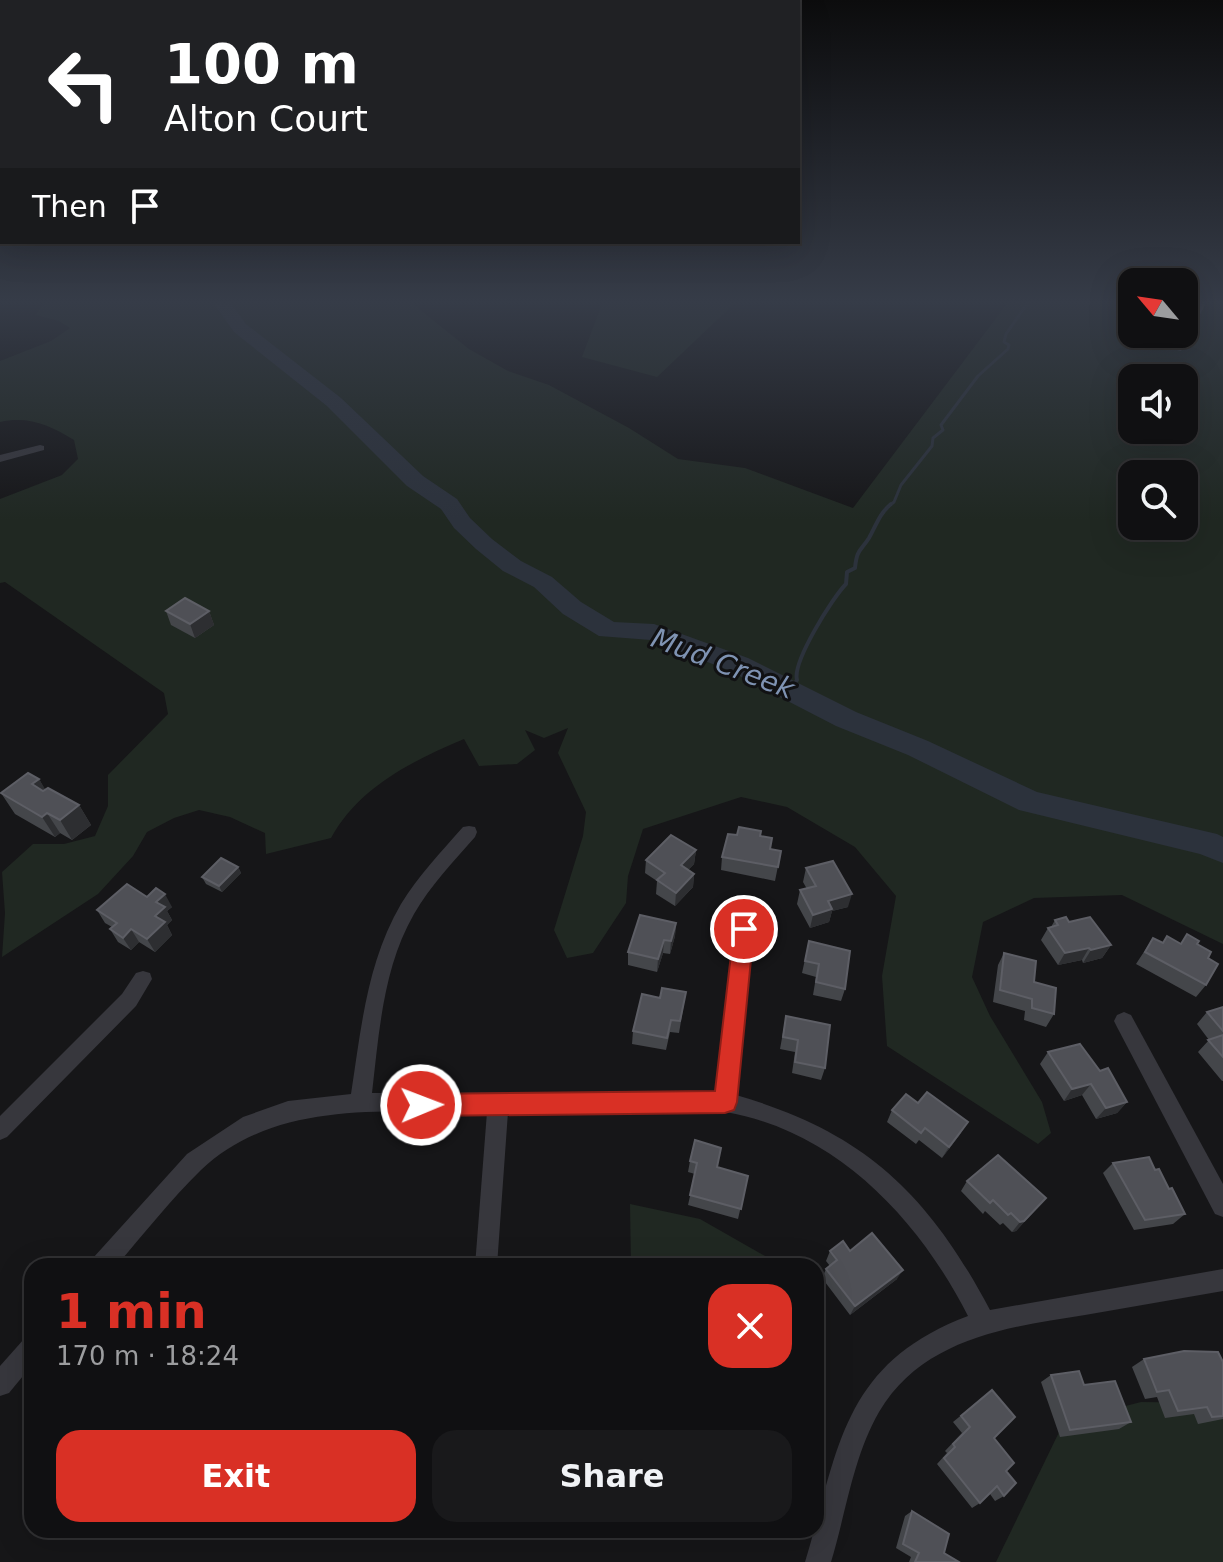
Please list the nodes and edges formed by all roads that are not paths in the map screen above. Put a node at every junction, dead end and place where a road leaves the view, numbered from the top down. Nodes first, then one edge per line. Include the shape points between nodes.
1 (40, 448) dead end
2 (0, 459) edge
3 (469, 832) dead end
4 (744, 929) dead end
5 (143, 979) dead end
6 (1124, 1021) dead end
7 (725, 1102) junction
8 (360, 1103) junction
9 (498, 1104) junction
10 (0, 1130) edge
11 (1223, 1206) edge
12 (108, 1258) edge
13 (487, 1258) edge
14 (1223, 1280) edge
15 (983, 1321) junction
16 (24, 1356) edge
17 (0, 1384) edge
18 (818, 1562) edge

1 - 2 street
3 - 8 street via 414,899 389,947
4 - 7 street
5 - 10 street via 129,1000
6 - 11 street
7 - 9 street
7 - 15 street via 764,1111 830,1141 885,1180 937,1239
8 - 9 street
8 - 12 street via 288,1111 250,1124 173,1182
9 - 13 street
14 - 15 street
15 - 18 street via 919,1352 877,1395 850,1456
16 - 17 street

